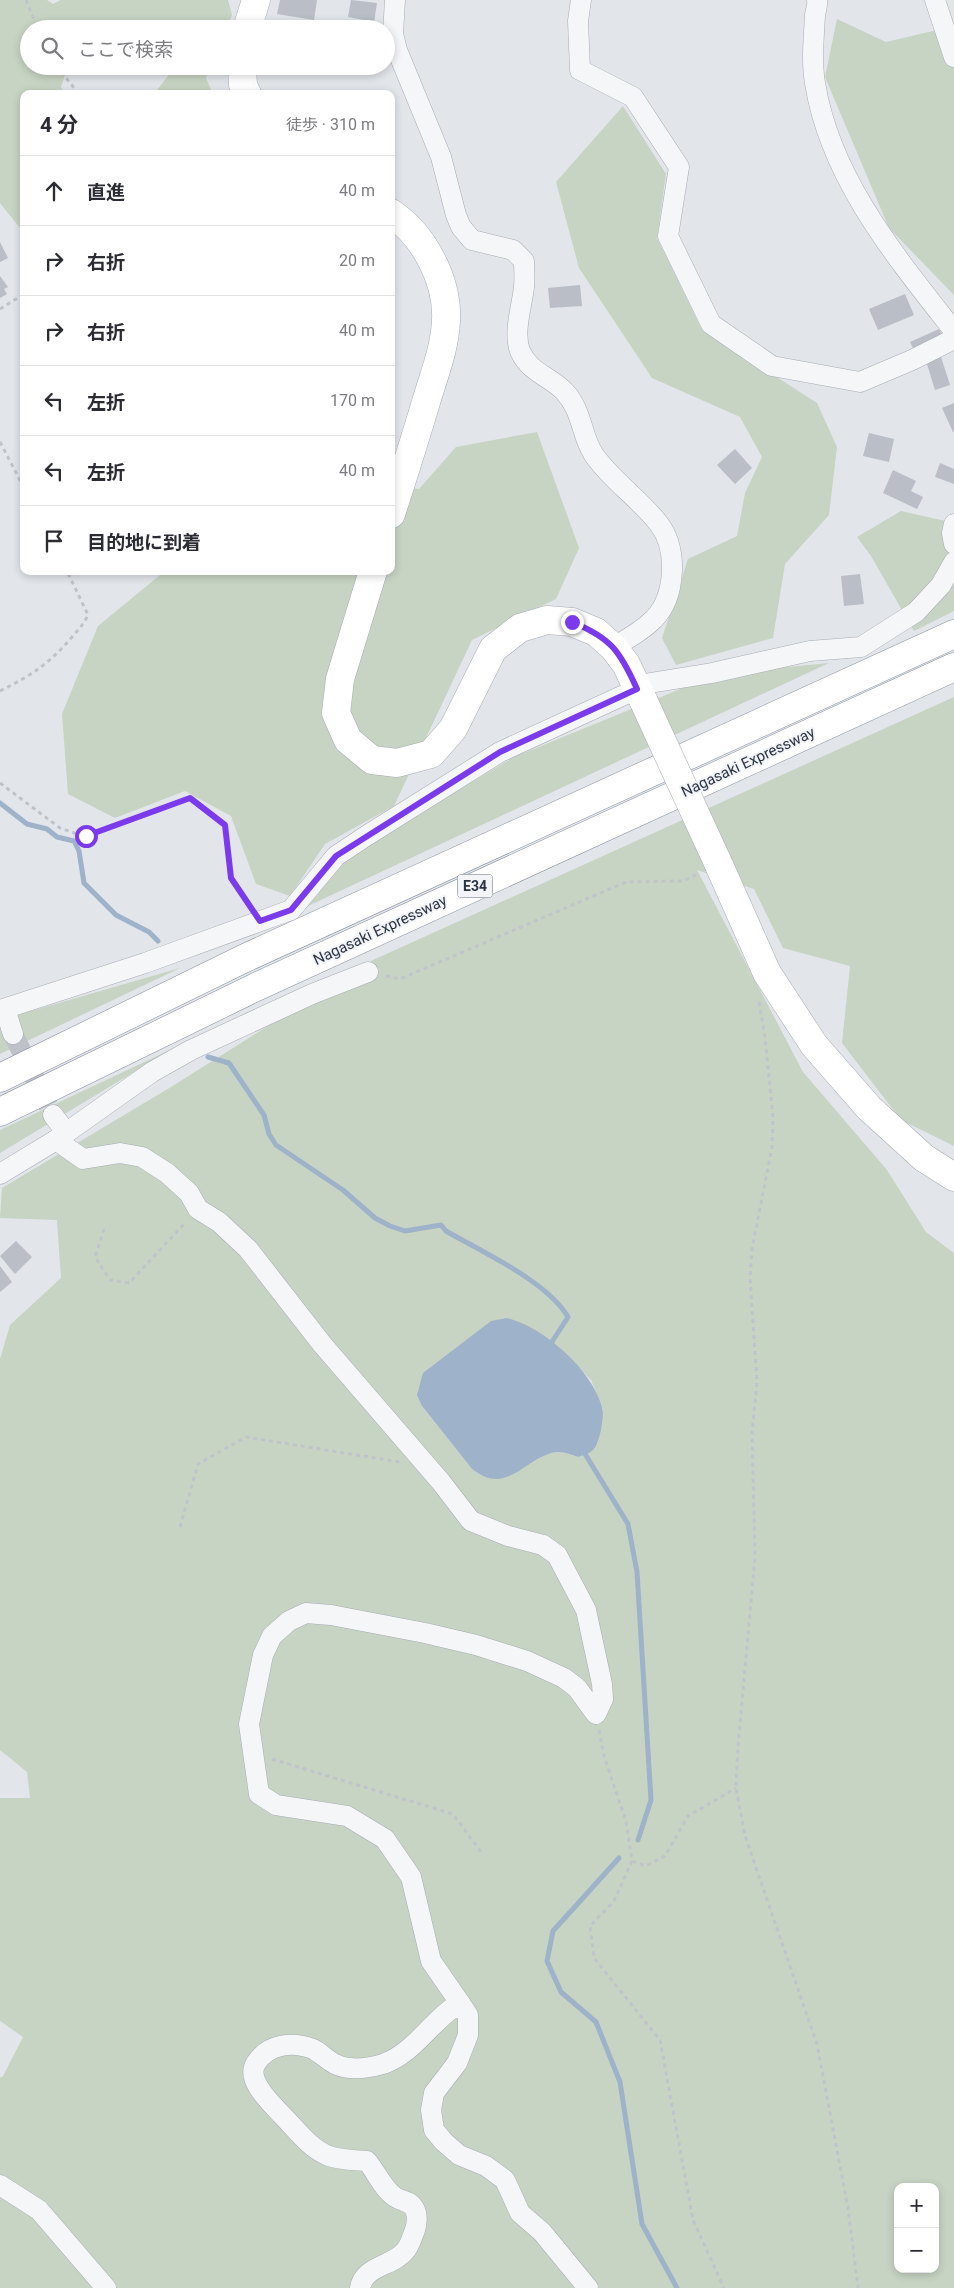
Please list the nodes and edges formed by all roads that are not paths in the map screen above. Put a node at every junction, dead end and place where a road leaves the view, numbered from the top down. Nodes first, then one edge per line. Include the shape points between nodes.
1 (256, 0) edge
2 (395, 0) edge
3 (581, 0) edge
4 (817, 0) edge
5 (935, 0) edge
6 (250, 20) edge
7 (394, 20) edge
8 (395, 42) edge
9 (954, 57) edge
10 (242, 75) edge
11 (245, 90) edge
12 (395, 216) edge
13 (954, 331) edge
14 (954, 339) edge
15 (395, 501) edge
16 (954, 524) edge
17 (954, 544) edge
18 (954, 562) edge
19 (372, 575) edge
20 (954, 634) edge
21 (613, 647) junction
22 (954, 668) edge
23 (640, 696) junction
24 (368, 972) road end
25 (3, 1010) edge
26 (13, 1034) tunnel mouth
27 (0, 1078) edge
28 (0, 1112) edge
29 (52, 1115) tunnel mouth
30 (60, 1135) junction
31 (0, 1174) edge
32 (954, 1177) edge
33 (460, 2003) junction
34 (0, 2185) edge
35 (106, 2288) edge
36 (360, 2288) edge
37 (588, 2288) edge

1 - 6 main road
2 - 7 street
3 - 14 street via 578,21 580,70 633,97 679,166 668,236 711,324 772,366 860,382
4 - 13 street via 814,80 828,134 845,174 877,227
5 - 9 street
8 - 21 street via 441,157 462,227 472,240 513,250 524,261 518,329 520,350 532,369 563,390 576,407 594,454 660,525 670,547 672,570 669,592 655,618 636,635
10 - 11 main road
12 - 15 main road via 428,253 442,286 446,320 440,358
16 - 17 street
18 - 23 street via 942,585 916,612 861,647 810,651 650,683
19 - 21 main road via 340,679 336,713 348,740 372,760 397,763 431,754 452,729 493,649 520,628 546,620 572,622 596,632
20 - 27 main road, Nagasaki Expressway / E34 via 243,959
21 - 23 main road via 626,664
22 - 28 main road, Nagasaki Expressway / E34 via 256,987
23 - 25 street via 500,752 336,856 291,910
23 - 32 main road, bridge via 767,973 814,1045 869,1108 924,1158
24 - 30 street via 191,1050 152,1072
25 - 26 street
29 - 30 street
30 - 31 street
30 - 33 street via 83,1158 120,1153 142,1157 168,1173 189,1193 198,1209 219,1222 248,1249 322,1344 428,1466 471,1521 508,1536 543,1545 557,1555 586,1610 602,1684 603,1699 596,1714 577,1688 527,1661 476,1644 331,1615 306,1613 289,1621 272,1636 263,1655 249,1724 259,1794 276,1806 347,1816 385,1839 411,1877 431,1961
33 - 36 street via 447,2010 409,2049 384,2063 360,2069 336,2065 313,2049 292,2045 275,2046 260,2056 254,2066 260,2092 316,2150 331,2157 367,2161 395,2197 410,2202 416,2210 417,2225 406,2250 394,2261 368,2273
33 - 37 street via 468,2015 468,2035 457,2063 434,2093 431,2110 434,2130 459,2155 486,2166 505,2180 520,2213 542,2232
34 - 35 street via 39,2210

